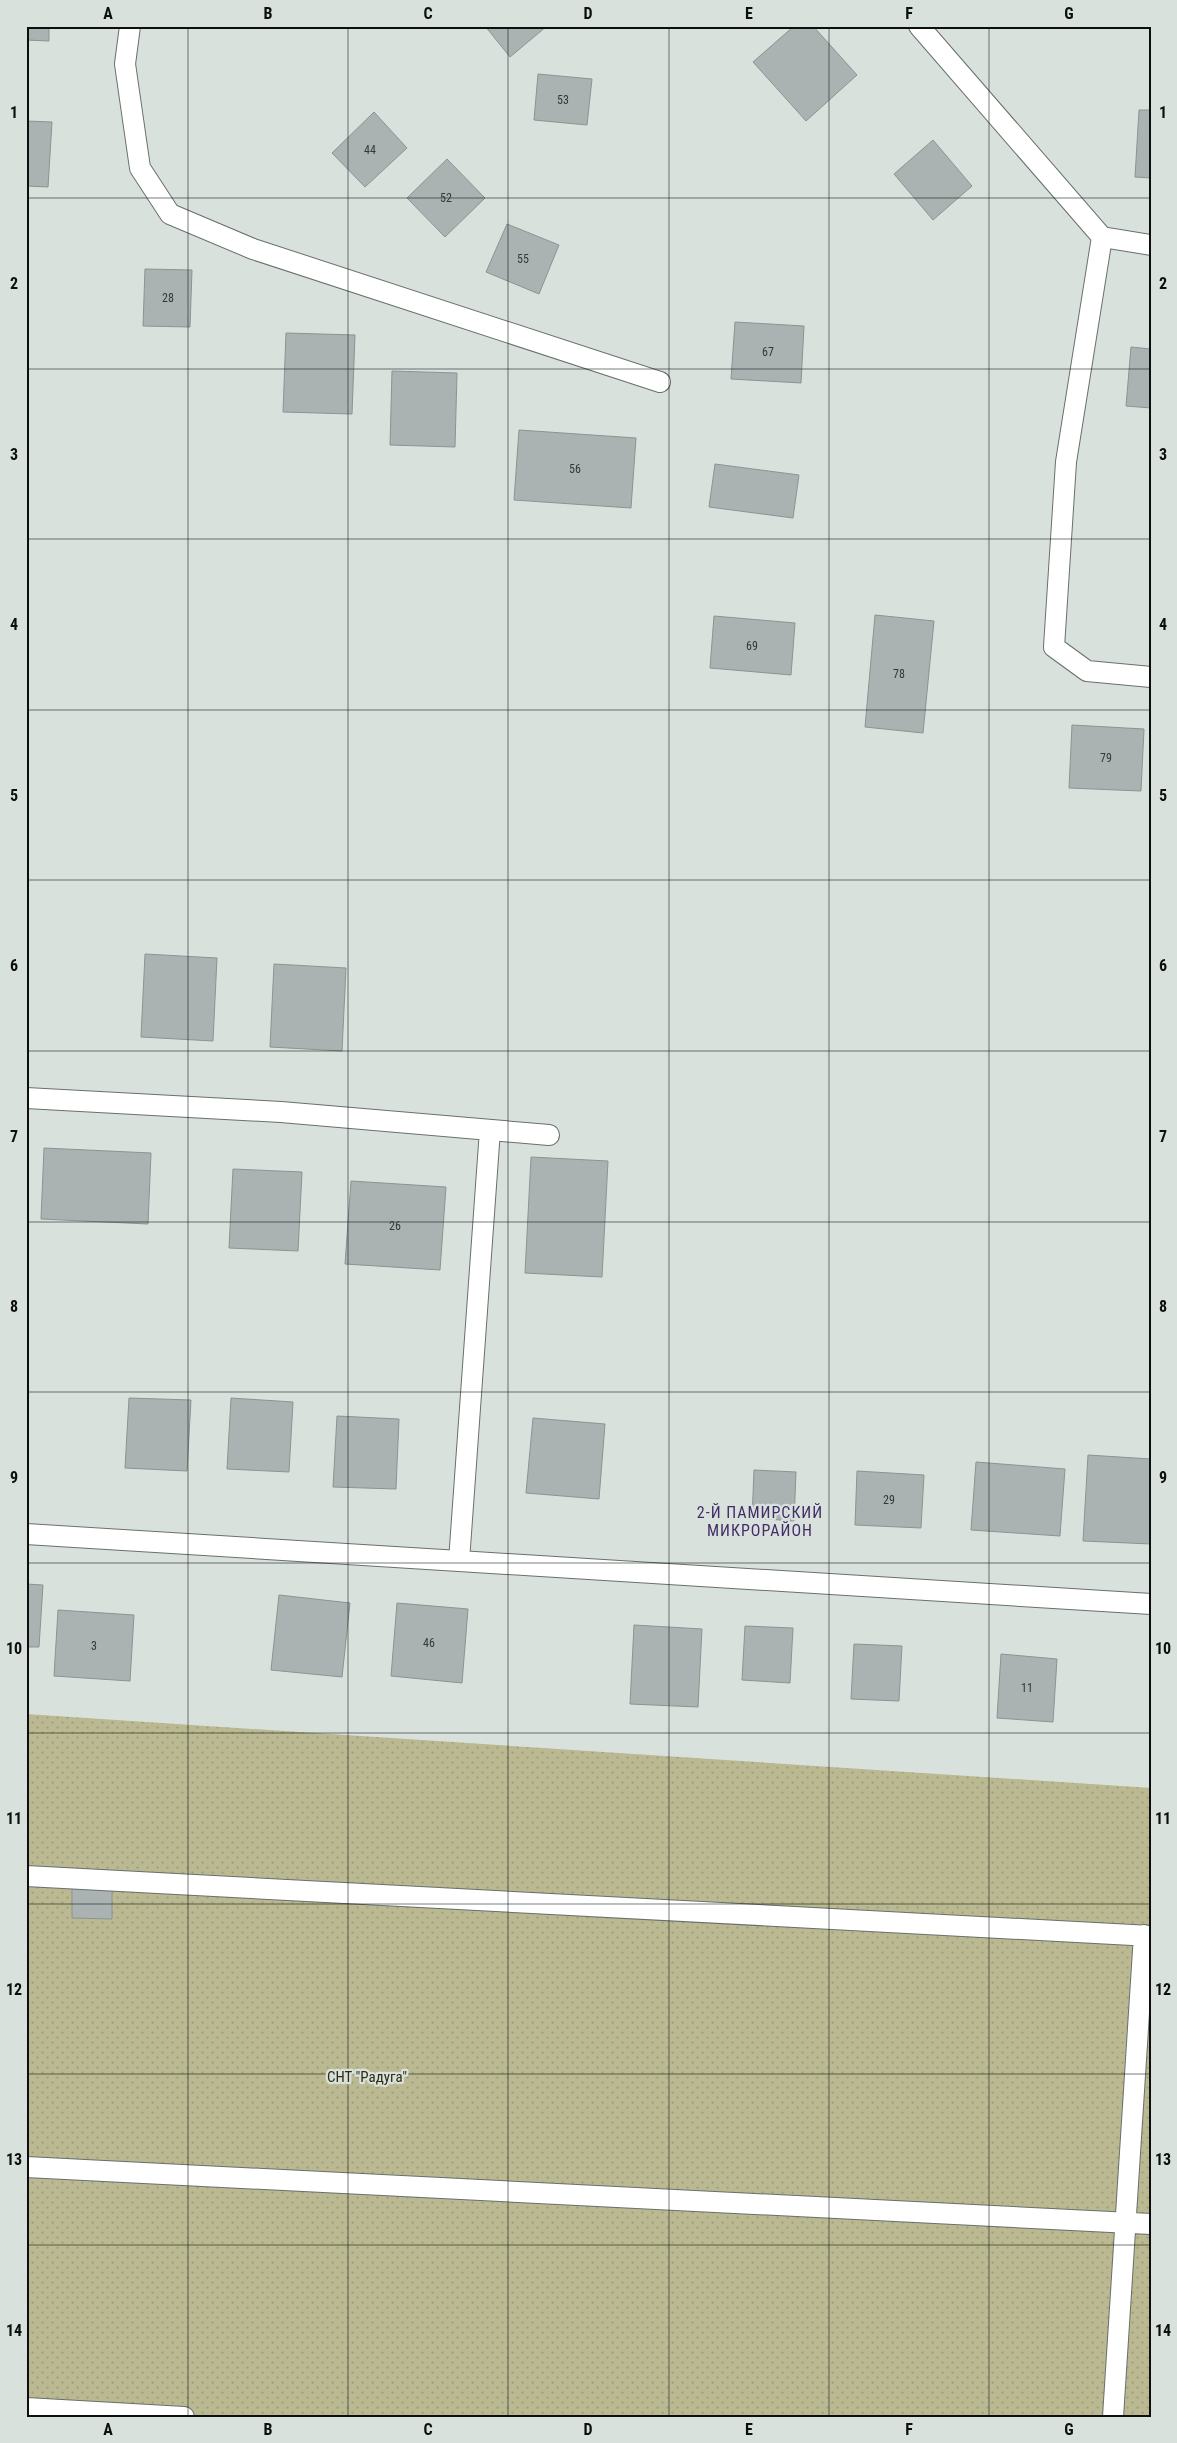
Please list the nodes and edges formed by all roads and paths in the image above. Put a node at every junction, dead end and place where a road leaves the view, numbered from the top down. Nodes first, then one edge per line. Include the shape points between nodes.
1 (130, 26) edge
2 (919, 26) edge
3 (1102, 237) junction
4 (1151, 245) edge
5 (660, 382) dead end
6 (1151, 677) edge
7 (26, 1098) edge
8 (490, 1130) junction
9 (549, 1134) dead end
10 (26, 1534) edge
11 (459, 1560) junction
12 (1151, 1604) edge
13 (26, 1876) edge
14 (1147, 1936) edge
15 (26, 2166) edge
16 (1124, 2222) junction
17 (1151, 2224) edge
18 (26, 2408) edge
19 (184, 2417) edge
20 (1112, 2417) edge

1 - 5 lane via 125,64 140,168 170,214 253,248
2 - 3 lane
3 - 4 lane
3 - 6 lane via 1066,462 1054,646 1087,671
7 - 8 lane via 281,1112
8 - 9 lane
8 - 11 lane
10 - 11 lane
11 - 12 lane
13 - 14 lane
14 - 16 lane
15 - 16 lane
16 - 17 lane
16 - 20 lane
18 - 19 lane

